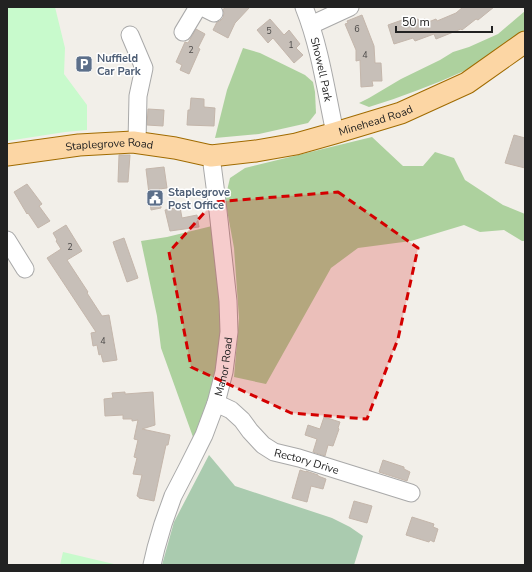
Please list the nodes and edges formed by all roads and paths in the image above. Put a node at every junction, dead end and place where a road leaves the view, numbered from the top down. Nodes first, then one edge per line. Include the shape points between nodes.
1 (198, 7) edge
2 (304, 7) edge
3 (350, 7) edge
4 (311, 25) junction
5 (182, 32) dead end
6 (130, 35) dead end
7 (525, 42) edge
8 (335, 133) junction
9 (137, 142) junction
10 (7, 156) edge
11 (211, 156) junction
12 (7, 240) edge
13 (25, 269) dead end
14 (216, 403) junction
15 (411, 493) dead end
16 (152, 565) edge

1 - 5 street
2 - 4 street, Showell Park
3 - 4 street
4 - 8 street, Showell Park
6 - 9 street via 144,68 138,96
7 - 8 main road, Minehead Road via 467,83 401,113
8 - 11 main road, Minehead Road via 256,152
9 - 10 main road, Staplegrove Road via 79,145
9 - 11 main road, Staplegrove Road
11 - 14 street, Manor Road via 228,294 229,332 224,372
12 - 13 street
14 - 15 street, Rectory Drive via 231,410 263,445 274,452
14 - 16 street, Manor Road via 204,435 173,496

